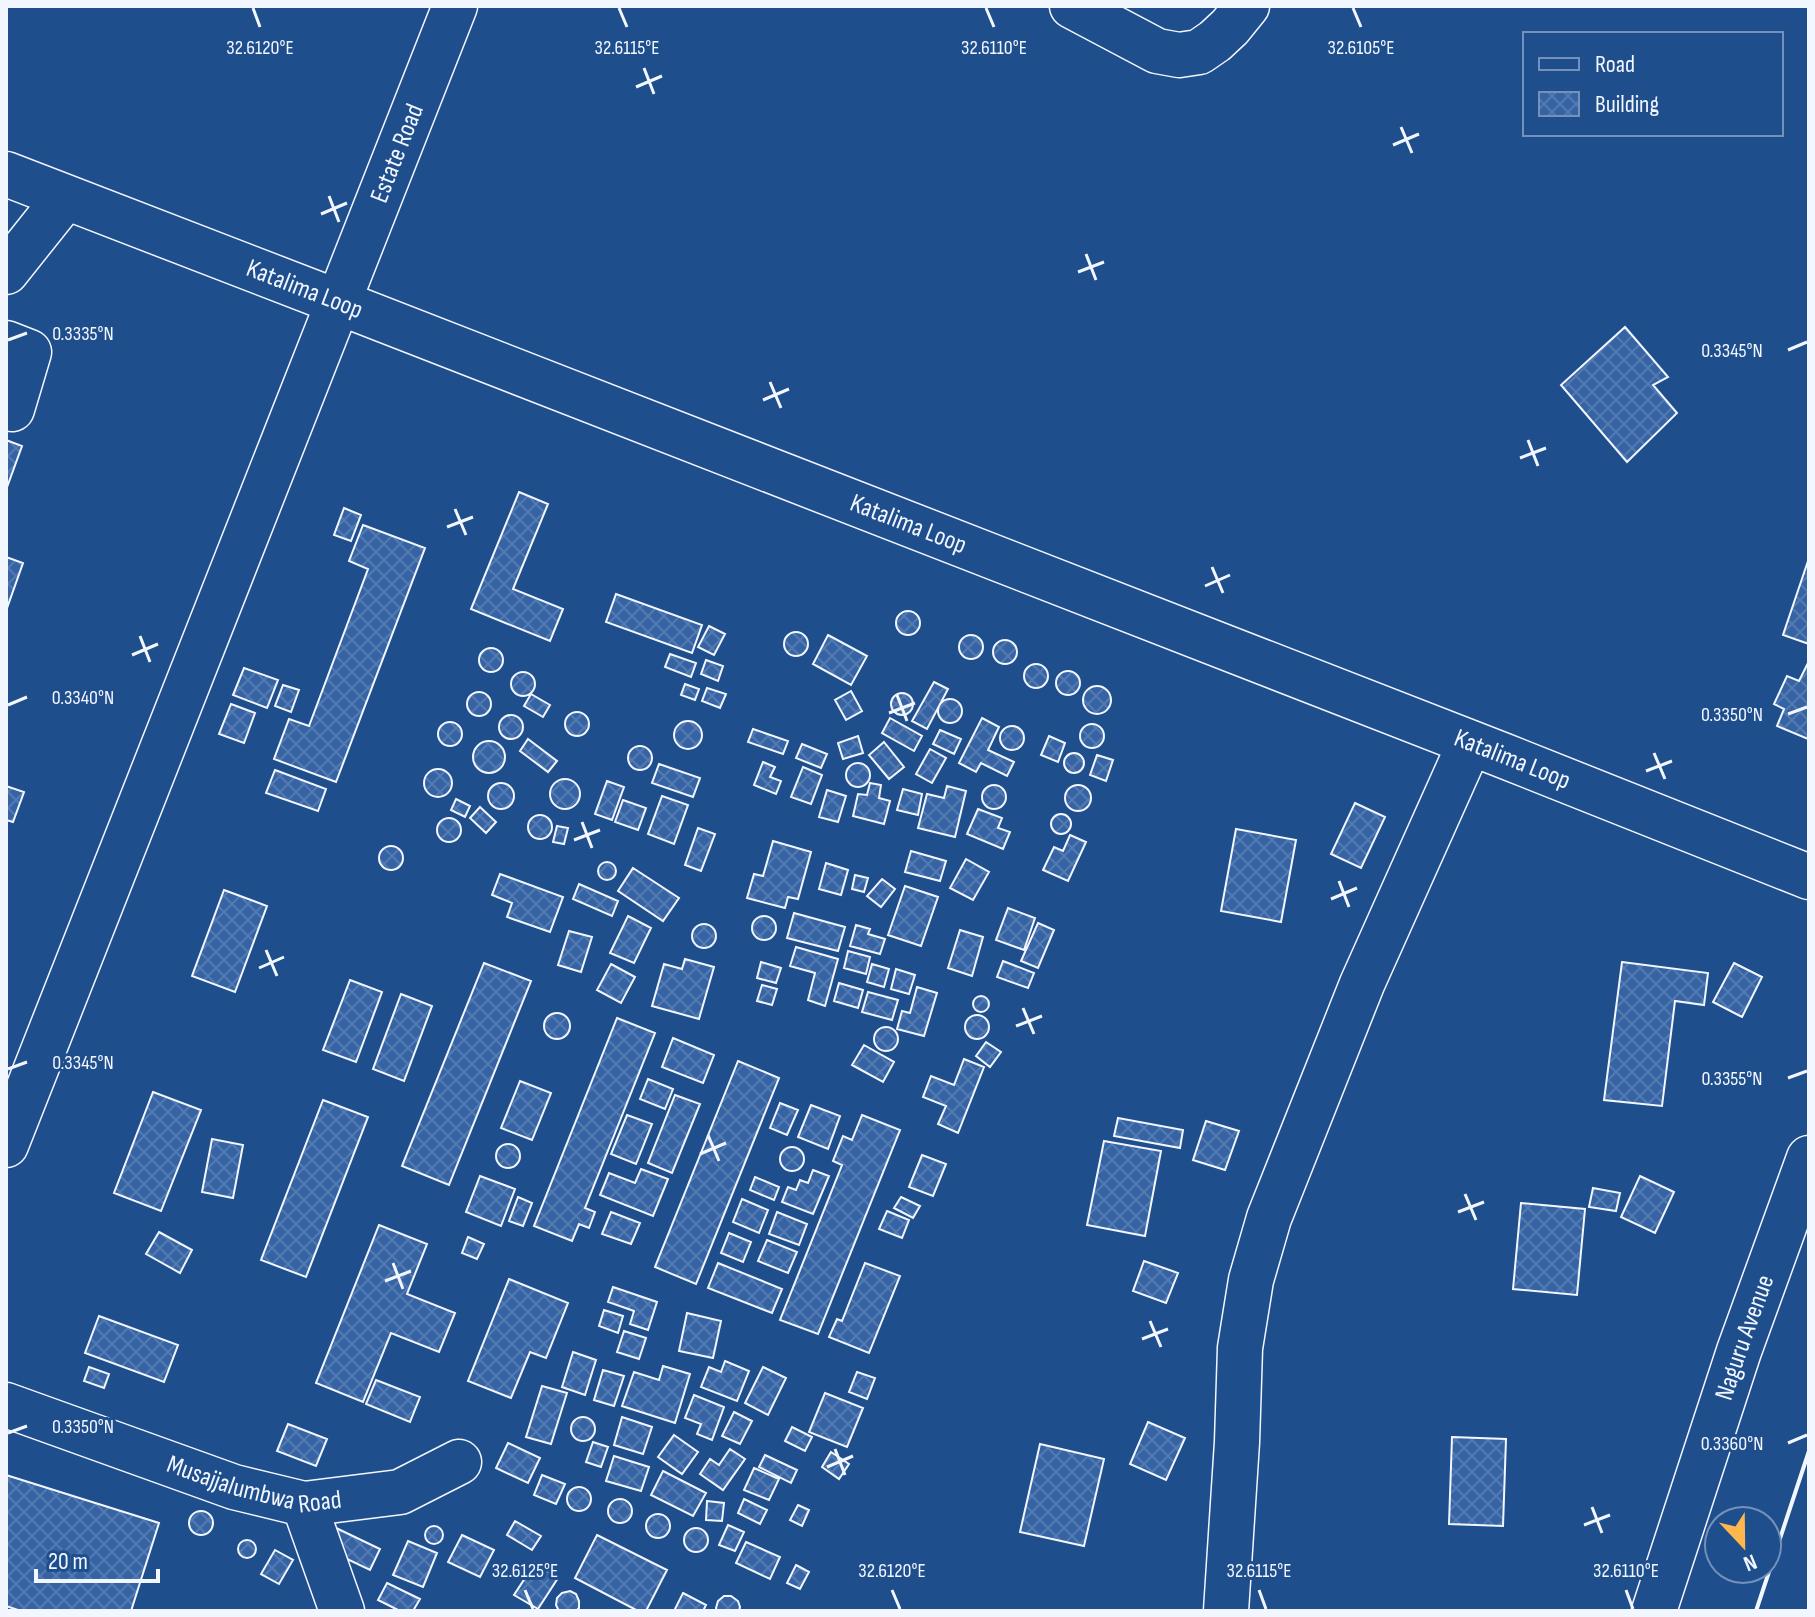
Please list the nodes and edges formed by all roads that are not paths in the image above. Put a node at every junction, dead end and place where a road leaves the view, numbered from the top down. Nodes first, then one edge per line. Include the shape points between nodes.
1 (455, 6) edge
2 (1072, 6) edge
3 (1247, 6) edge
4 (6, 174) edge
5 (65, 198) junction
6 (6, 272) edge
7 (338, 302) junction
8 (6, 343) edge
9 (12, 409) dead end
10 (1470, 743) junction
11 (1809, 877) edge
12 (6, 1145) edge
13 (1809, 1158) edge
14 (6, 1405) edge
15 (459, 1462) dead end
16 (304, 1504) junction
17 (342, 1611) edge
18 (1226, 1611) edge
19 (1654, 1611) edge

1 - 7 street, Estate Road
2 - 3 street via 1157,51 1179,55 1199,52 1215,41
4 - 5 street, Katalima Loop
5 - 6 street
5 - 7 street, Katalima Loop
7 - 10 street, Katalima Loop
7 - 12 street, Estate Road
8 - 9 street via 29,352
10 - 11 street, Katalima Loop
10 - 18 street via 1362,984 1269,1218 1251,1280 1240,1348
13 - 19 street, Naguru Avenue
14 - 16 street, Musajjalumbwa Road via 234,1487
15 - 16 street, Musajjalumbwa Road via 400,1492
16 - 17 street

